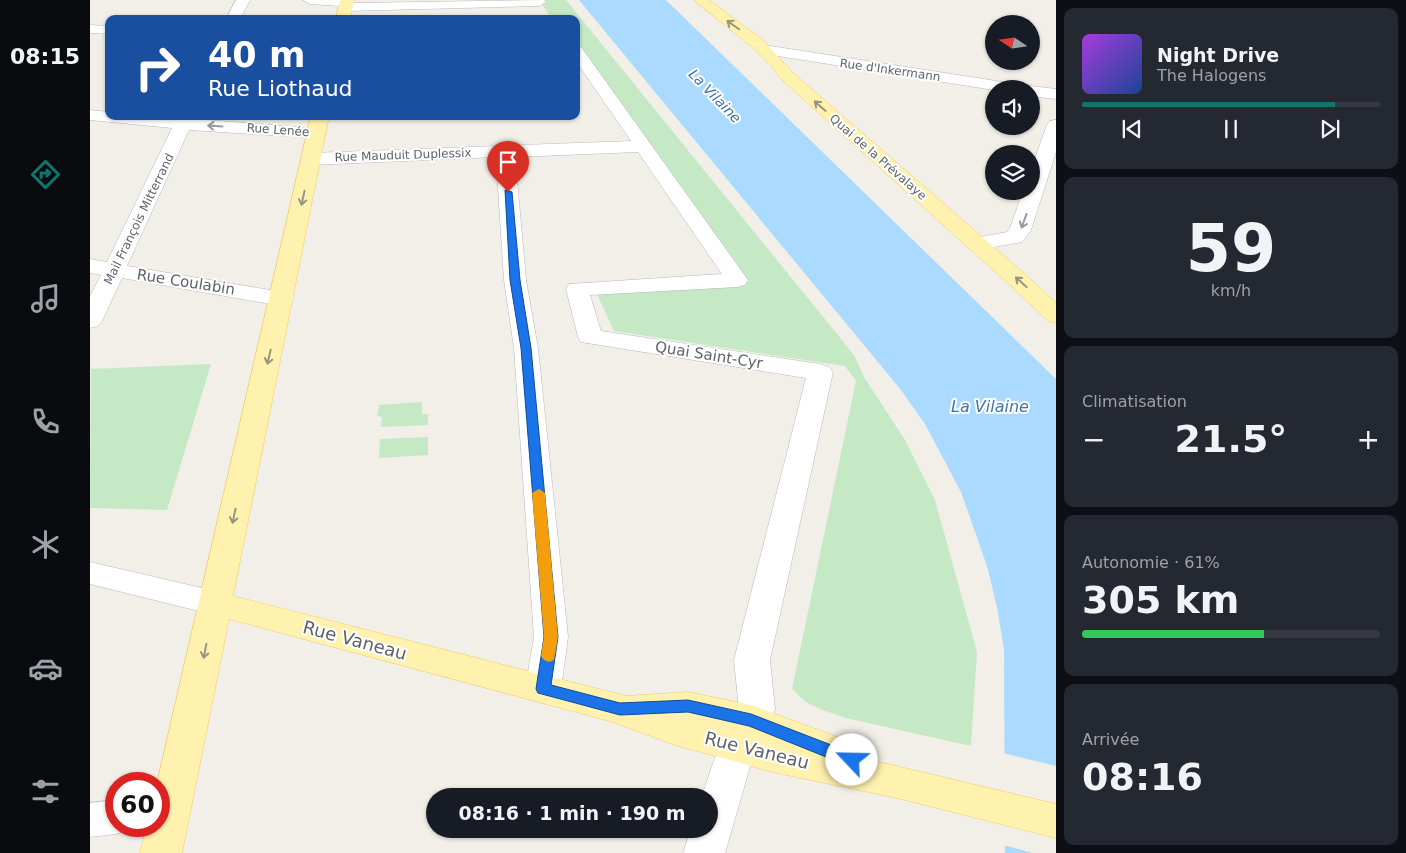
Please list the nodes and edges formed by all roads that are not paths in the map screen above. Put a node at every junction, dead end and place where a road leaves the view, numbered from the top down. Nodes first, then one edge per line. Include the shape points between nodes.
1 (243, 0) edge
2 (310, 0) edge
3 (701, 0) edge
4 (446, 2) edge
5 (541, 5) edge
6 (346, 7) edge
7 (235, 15) edge
8 (90, 28) edge
9 (105, 30) edge
10 (764, 50) junction
11 (580, 56) edge
12 (985, 84) edge
13 (1040, 92) edge
14 (1056, 94) edge
15 (90, 115) edge
16 (105, 116) edge
17 (186, 120) edge
18 (318, 124) edge
19 (1056, 125) edge
20 (644, 146) junction
21 (504, 152) junction
22 (311, 159) junction
23 (976, 244) junction
24 (90, 266) edge
25 (115, 270) junction
26 (282, 298) junction
27 (1056, 316) edge
28 (90, 321) edge
29 (90, 573) edge
30 (215, 603) junction
31 (543, 689) junction
32 (741, 742) junction
33 (170, 791) edge
34 (105, 818) edge
35 (90, 820) edge
36 (1056, 821) edge
37 (162, 837) edge
38 (161, 853) edge
39 (704, 853) edge

1 - 7 street
2 - 6 street
10 -> 3 main road, Quai de la Prévalaye
4 - 5 street
4 - 6 street
8 - 9 street
10 - 12 street, Rue d'Inkermann
23 -> 10 main road, Quai de la Prévalaye via 786,75
11 - 20 street, Quai Saint-Cyr
13 - 14 street
15 - 16 street, Rue Lenée
18 -> 17 street, Rue Lenée
17 - 25 street, Mail François Mitterrand
18 - 22 main road
19 -> 23 street via 1020,230 1014,237
20 - 21 street, Rue Mauduit Duplessix
20 - 32 street, Quai Saint-Cyr via 737,280 577,288 590,337 820,372 752,660 757,709
21 - 22 street, Rue Mauduit Duplessix
21 - 31 street via 515,280 526,348 551,637
22 -> 26 main road
27 -> 23 main road, Quai de la Prévalaye
24 - 25 street, Rue Coulabin
25 - 26 street, Rue Coulabin
25 - 28 street, Mail François Mitterrand
26 -> 30 main road
29 - 30 street, Rue Vaneau
30 - 31 main road, Rue Vaneau
30 -> 33 main road via 192,716
31 - 32 main road, Rue Vaneau via 620,709 675,730
32 - 36 main road, Rue Vaneau via 777,757
32 - 39 street, Quai Saint-Cyr
34 - 35 street
37 - 38 main road

